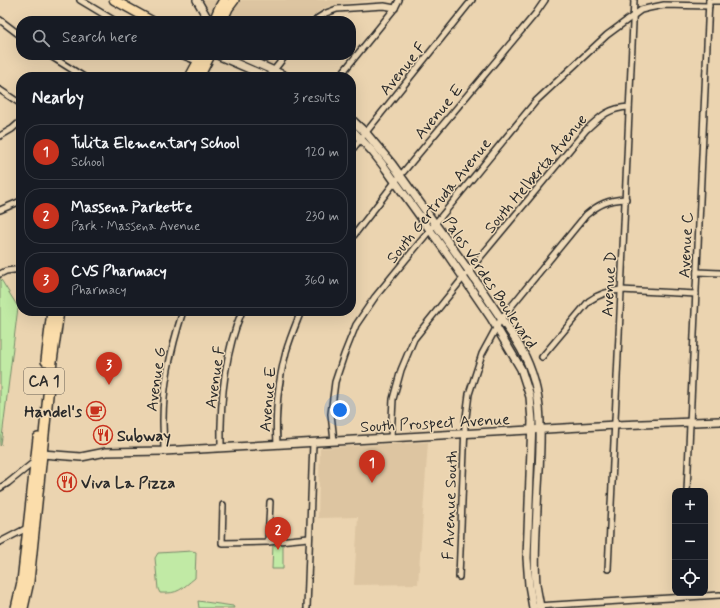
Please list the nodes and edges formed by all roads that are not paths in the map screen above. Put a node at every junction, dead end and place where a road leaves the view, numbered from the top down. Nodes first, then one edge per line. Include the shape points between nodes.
1 (80, 0) edge
2 (114, 0) edge
3 (197, 0) edge
4 (234, 0) edge
5 (400, 0) edge
6 (472, 0) edge
7 (545, 0) edge
8 (634, 0) edge
9 (720, 1) edge
10 (709, 2) edge
11 (227, 3) edge
12 (395, 8) junction
13 (633, 15) junction
14 (107, 16) edge
15 (143, 16) edge
16 (206, 16) edge
17 (216, 16) edge
18 (223, 16) edge
19 (321, 16) edge
20 (0, 20) edge
21 (16, 32) edge
22 (356, 56) edge
23 (57, 60) edge
24 (199, 60) edge
25 (208, 60) edge
26 (229, 60) edge
27 (250, 60) edge
28 (282, 60) edge
29 (353, 60) edge
30 (274, 70) junction
31 (76, 72) edge
32 (193, 72) edge
33 (202, 72) edge
34 (257, 72) edge
35 (278, 72) edge
36 (343, 72) edge
37 (0, 90) edge
38 (16, 101) edge
39 (628, 107) junction
40 (16, 125) edge
41 (356, 126) edge
42 (356, 132) edge
43 (0, 136) edge
44 (363, 136) junction
45 (356, 145) edge
46 (400, 176) junction
47 (395, 182) junction
48 (626, 199) junction
49 (16, 203) edge
50 (0, 210) edge
51 (436, 223) junction
52 (430, 230) junction
53 (356, 233) edge
54 (16, 270) edge
55 (469, 271) junction
56 (697, 272) junction
57 (720, 273) edge
58 (0, 274) edge
59 (463, 278) junction
60 (621, 290) junction
61 (696, 294) junction
62 (51, 316) edge
63 (58, 316) edge
64 (181, 316) edge
65 (240, 316) edge
66 (300, 316) edge
67 (501, 319) junction
68 (497, 327) junction
69 (49, 334) junction
70 (542, 357) dead end
71 (50, 376) junction
72 (720, 421) edge
73 (690, 422) junction
74 (616, 425) junction
75 (536, 430) junction
76 (465, 434) junction
77 (391, 438) junction
78 (334, 441) junction
79 (313, 443) junction
80 (277, 444) junction
81 (220, 448) junction
82 (164, 451) junction
83 (42, 454) junction
84 (35, 462) junction
85 (0, 488) edge
86 (687, 488) edge
87 (270, 502) dead end
88 (223, 505) dead end
89 (31, 527) junction
90 (309, 538) junction
91 (0, 542) edge
92 (268, 542) junction
93 (608, 569) dead end
94 (459, 577) dead end
95 (720, 595) edge
96 (536, 607) edge
97 (16, 608) edge
98 (23, 608) edge
99 (307, 608) edge

1 - 14 street
2 - 15 main road
3 - 16 main road
4 - 11 highway
5 - 12 street
6 - 44 street, Avenue F
7 - 46 street, Avenue E
8 - 13 street, Avenue D
9 - 10 street, South Gertruda Avenue
10 - 13 street, South Gertruda Avenue via 664,5 641,10
10 - 56 street, Avenue C
11 - 17 highway via 219,9
11 - 18 highway
12 - 19 street via 384,6 337,10
12 - 22 street
13 - 39 street, Avenue D
13 - 51 street, South Gertruda Avenue via 607,35 536,101
20 - 21 street
23 - 31 street
24 - 32 highway
25 - 33 highway
26 - 34 main road
27 - 30 main road
28 - 30 street
29 - 36 street
30 - 35 main road
37 - 38 street
39 - 48 street, Avenue D
39 - 55 street, South Helberta Avenue via 610,110 586,130
40 - 43 street
41 - 44 main road, Palos Verdes Boulevard
42 - 44 main road, Palos Verdes Boulevard
44 - 45 street, Avenue F
44 - 46 main road, Palos Verdes Boulevard via 389,160
44 - 47 main road, Palos Verdes Boulevard
46 - 47 street, Avenue E
46 - 51 main road, Palos Verdes Boulevard
47 - 52 main road, Palos Verdes Boulevard
47 - 53 street, Avenue E
48 - 60 street, Avenue D
48 - 67 street, F Avenue South via 606,202 586,215
49 - 50 street
51 - 52 street, South Gertruda Avenue
51 - 55 main road, Palos Verdes Boulevard
52 - 59 main road, Palos Verdes Boulevard
52 - 78 street, South Gertruda Avenue via 375,297 356,326 335,382 331,414
54 - 58 street
55 - 59 street, South Helberta Avenue
55 - 67 main road, Palos Verdes Boulevard
56 - 57 street
56 - 61 street, Avenue C
59 - 68 main road, Palos Verdes Boulevard
59 - 77 street, South Helberta Avenue via 414,339 401,370 393,399
60 - 61 street
60 - 70 street via 596,296 589,301
60 - 74 street, Avenue D
61 - 73 street, Avenue C
62 - 69 highway, CA 1
63 - 71 highway, CA 1
64 - 82 street, Avenue G via 174,338 166,382
65 - 81 street, Avenue F via 226,366
66 - 80 street, Avenue E via 286,351 279,382
67 - 68 street, F Avenue South
67 - 75 main road, Palos Verdes Boulevard via 522,350 534,379 539,403
68 - 75 main road, Palos Verdes Boulevard via 521,369 530,397
68 - 76 street, F Avenue South via 482,354 469,394
69 - 71 highway
69 - 84 highway, CA 1
71 - 83 highway, CA 1
72 - 73 main road, South Prospect Avenue
73 - 74 main road, South Prospect Avenue
73 - 86 street, Avenue C
74 - 75 main road, South Prospect Avenue
74 - 93 street, Avenue D
75 - 76 main road, South Prospect Avenue
75 - 96 main road, Palos Verdes Boulevard via 527,558 529,585
76 - 77 main road, South Prospect Avenue
76 - 94 street, F Avenue South
77 - 78 main road, South Prospect Avenue
78 - 79 main road, South Prospect Avenue
79 - 80 main road, South Prospect Avenue
79 - 90 street
80 - 81 main road, South Prospect Avenue
81 - 82 main road, South Prospect Avenue
82 - 83 main road, South Prospect Avenue via 106,452 81,457
83 - 84 main road
83 - 89 highway, CA 1
84 - 85 street
84 - 89 highway, CA 1
87 - 92 street
88 - 92 street via 222,543
89 - 91 street
89 - 97 highway, CA 1
89 - 98 highway, CA 1 via 29,581
90 - 92 street
90 - 99 street
95 - 96 street

